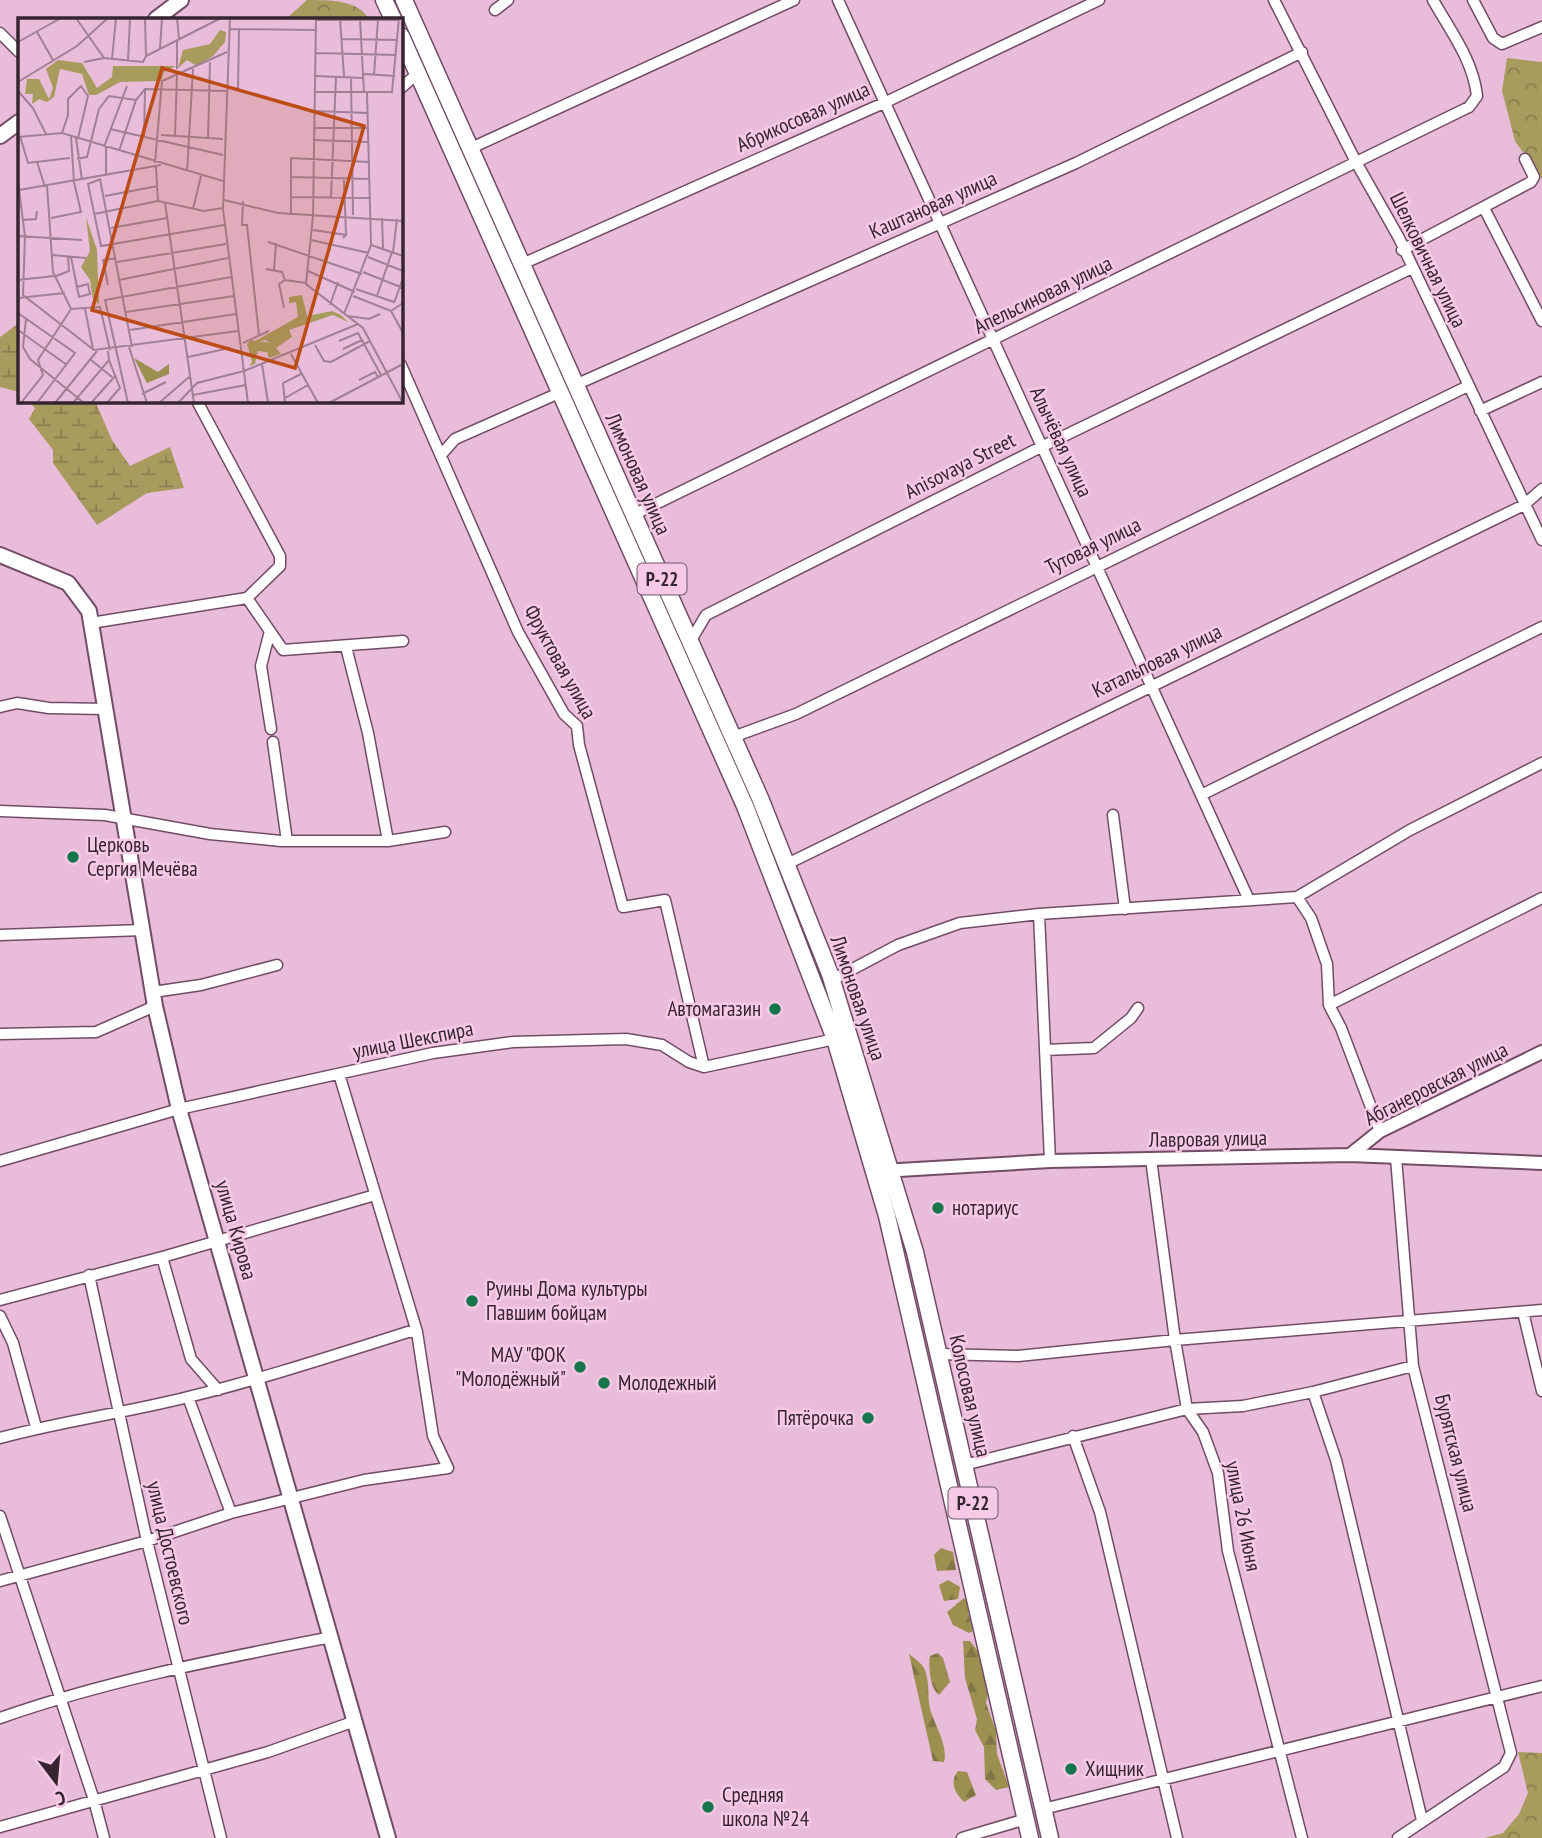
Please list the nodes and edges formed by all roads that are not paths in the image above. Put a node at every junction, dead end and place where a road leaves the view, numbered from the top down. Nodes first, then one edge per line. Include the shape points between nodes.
1 (181, 0) edge
2 (384, 0) edge
3 (404, 0) edge
4 (508, 0) edge
5 (794, 0) edge
6 (838, 0) edge
7 (1099, 0) edge
8 (1275, 0) edge
9 (1433, 0) edge
10 (1472, 0) edge
11 (495, 10) dead end
12 (157, 18) edge
13 (393, 18) edge
14 (1542, 27) edge
15 (0, 33) edge
16 (402, 38) edge
17 (18, 51) edge
18 (1301, 52) junction
19 (418, 73) junction
20 (402, 87) edge
21 (886, 102) junction
22 (18, 123) edge
23 (0, 136) edge
24 (469, 149) junction
25 (1525, 159) dead end
26 (1356, 162) junction
27 (1484, 208) junction
28 (940, 223) junction
29 (1402, 250) junction
30 (520, 265) junction
31 (1412, 268) junction
32 (1542, 321) edge
33 (993, 341) junction
34 (402, 367) edge
35 (1542, 382) edge
36 (575, 385) junction
37 (1468, 386) junction
38 (559, 393) junction
39 (198, 402) edge
40 (1480, 411) junction
41 (1042, 447) junction
42 (441, 454) junction
43 (1542, 489) edge
44 (1524, 505) junction
45 (633, 515) junction
46 (1542, 540) edge
47 (0, 555) edge
48 (1096, 566) junction
49 (247, 598) junction
50 (91, 622) junction
51 (1542, 628) edge
52 (270, 631) junction
53 (403, 641) dead end
54 (690, 642) junction
55 (346, 648) junction
56 (1152, 685) junction
57 (0, 707) edge
58 (106, 709) junction
59 (271, 729) dead end
60 (733, 737) junction
61 (273, 742) dead end
62 (1542, 763) edge
63 (1203, 794) junction
64 (0, 811) edge
65 (1114, 815) dead end
66 (125, 818) junction
67 (445, 832) dead end
68 (287, 841) junction
69 (388, 841) junction
70 (787, 864) junction
71 (1297, 897) junction
72 (1542, 898) edge
73 (1249, 900) junction
74 (1125, 909) junction
75 (1039, 914) junction
76 (143, 930) junction
77 (0, 935) edge
78 (277, 965) dead end
79 (832, 980) junction
80 (154, 999) junction
81 (1329, 1005) junction
82 (1138, 1008) dead end
83 (0, 1034) edge
84 (835, 1039) junction
85 (1045, 1050) junction
86 (1542, 1052) edge
87 (704, 1067) junction
88 (339, 1074) junction
89 (179, 1109) junction
90 (1380, 1131) junction
91 (1350, 1155) junction
92 (1396, 1158) junction
93 (1151, 1159) junction
94 (0, 1161) edge
95 (1050, 1161) junction
96 (1542, 1163) edge
97 (891, 1168) junction
98 (874, 1173) junction
99 (375, 1195) junction
100 (218, 1242) junction
101 (162, 1257) junction
102 (89, 1275) junction
103 (0, 1300) edge
104 (1542, 1310) edge
105 (1523, 1312) junction
106 (0, 1316) edge
107 (1407, 1320) junction
108 (417, 1332) junction
109 (1175, 1340) junction
110 (938, 1354) junction
111 (1413, 1366) junction
112 (256, 1380) junction
113 (218, 1390) junction
114 (1542, 1391) edge
115 (1313, 1392) junction
116 (188, 1397) junction
117 (1187, 1409) junction
118 (118, 1414) junction
119 (36, 1427) junction
120 (1073, 1436) junction
121 (0, 1438) edge
122 (964, 1465) junction
123 (291, 1500) junction
124 (231, 1513) junction
125 (0, 1516) edge
126 (147, 1541) junction
127 (20, 1575) junction
128 (0, 1581) edge
129 (331, 1637) junction
130 (178, 1666) junction
131 (1542, 1686) edge
132 (1495, 1696) junction
133 (58, 1698) junction
134 (0, 1718) edge
135 (355, 1721) junction
136 (1399, 1722) junction
137 (1280, 1752) junction
138 (203, 1768) junction
139 (1163, 1777) junction
140 (94, 1800) junction
141 (1043, 1809) junction
142 (1026, 1819) junction
143 (1422, 1820) junction
144 (0, 1827) edge
145 (104, 1838) edge
146 (221, 1838) edge
147 (388, 1838) edge
148 (962, 1838) edge
149 (1030, 1838) edge
150 (1050, 1838) edge
151 (1177, 1838) edge
152 (1302, 1838) edge
153 (1398, 1838) edge

1 - 12 main road
2 - 13 highway
3 - 24 highway, Лимоновая улица / Р-22
4 - 11 street
5 - 24 street
6 - 21 street, Алычёвая улица
7 - 21 street, Абрикосовая улица
8 - 18 street, Шелковичная улица
9 - 26 street, Апельсиновая улица via 1467,57 1477,96 1469,107
10 - 14 street via 1493,38 1502,44
15 - 17 street
16 - 19 highway, Лимоновая улица / Р-22
18 - 26 street, Шелковичная улица
18 - 28 street, Каштановая улица via 1076,163
19 - 20 street
19 - 38 highway, Лимоновая улица / Р-22
21 - 28 street, Алычёвая улица
21 - 30 street, Абрикосовая улица
22 - 23 main road
24 - 30 highway, Лимоновая улица / Р-22
25 - 27 street via 1534,177 1531,181
26 - 29 street, Шелковичная улица
26 - 33 street, Апельсиновая улица
27 - 29 street
27 - 32 street
28 - 33 street, Алычёвая улица
28 - 36 street, Каштановая улица
29 - 31 street, Шелковичная улица
30 - 36 highway, Лимоновая улица / Р-22
31 - 37 street, Шелковичная улица
31 - 41 street, Anisovaya Street
33 - 41 street, Алычёвая улица
33 - 45 street, Апельсиновая улица
34 - 42 street, Фруктовая улица
35 - 40 street
36 - 45 highway, Лимоновая улица / Р-22
37 - 40 street, Шелковичная улица
37 - 48 street, Тутовая улица
38 - 42 street via 455,439
38 - 84 highway, Лимоновая улица / Р-22 via 745,806
39 - 49 street via 281,556 278,570
40 - 44 street, Шелковичная улица
41 - 48 street, Алычёвая улица
41 - 54 street, Anisovaya Street via 706,615
42 - 87 street, Фруктовая улица via 518,632 564,714 577,726 623,907 665,900
43 - 44 street, Катальповая улица
44 - 46 street, Шелковичная улица
44 - 56 street, Катальповая улица
45 - 54 highway, Лимоновая улица / Р-22
47 - 50 main road, улица Кирова via 68,583 89,611
48 - 56 street, Алычёвая улица
48 - 60 street, Тутовая улица via 796,714
49 - 50 street
49 - 52 street
50 - 58 main road, улица Кирова
51 - 63 street
52 - 55 street via 283,650
52 - 59 street via 261,666
53 - 55 street
54 - 60 highway, Лимоновая улица / Р-22
55 - 69 street
56 - 63 street, Алычёвая улица
56 - 70 street, Катальповая улица
57 - 58 street via 18,703
58 - 66 main road, улица Кирова
60 - 70 highway, Лимоновая улица / Р-22
61 - 68 street
62 - 71 street via 1410,830
63 - 73 street, Алычёвая улица
64 - 66 street
65 - 74 street
66 - 68 street via 210,834
66 - 76 main road, улица Кирова
67 - 69 street
68 - 69 street
70 - 79 highway, Лимоновая улица / Р-22
71 - 73 street
71 - 81 street via 1311,918 1327,964
72 - 81 street
73 - 74 street
74 - 75 street
75 - 79 street via 960,923 898,945
75 - 85 street
76 - 77 street
76 - 80 main road, улица Кирова
78 - 80 street
79 - 97 highway, Лимоновая улица / Р-22
80 - 83 street via 96,1032
80 - 89 main road, улица Кирова
81 - 90 street
82 - 85 street via 1094,1048
84 - 87 street
84 - 98 highway, Лимоновая улица / Р-22
85 - 95 street
86 - 90 street, Абганеровская улица
87 - 88 street, улица Шекспира via 662,1045 626,1039 513,1042 433,1053
88 - 89 street, улица Шекспира
88 - 99 street
89 - 94 street, улица Шекспира
89 - 100 main road, улица Кирова
90 - 91 street, Абганеровская улица
91 - 92 street, Лавровая улица
91 - 93 street, Лавровая улица
92 - 96 street, Лавровая улица
92 - 107 street, Бурятская улица
93 - 95 street, Лавровая улица
93 - 109 street, улица 26 Июня
95 - 97 street, Лавровая улица
97 - 98 street, Лавровая улица
97 - 110 highway, Колосовая улица / Р-22
98 - 142 highway, Колосовая улица / Р-22
99 - 100 street
99 - 108 street
100 - 101 street
100 - 112 main road, улица Кирова
101 - 102 street
101 - 113 street via 191,1359
102 - 103 street
102 - 118 street, улица Достоевского
104 - 105 street
105 - 107 street
105 - 114 street
106 - 119 street via 13,1343
107 - 109 street
107 - 111 street, Бурятская улица
108 - 112 street
108 - 123 street via 433,1436 448,1468 364,1480
109 - 110 street via 1018,1356
109 - 117 street, улица 26 Июня
110 - 122 highway, Колосовая улица / Р-22
111 - 115 street
111 - 132 street, Бурятская улица
112 - 113 street
112 - 123 main road, улица Кирова
113 - 116 street
115 - 117 street via 1243,1406
115 - 136 street via 1336,1460
116 - 118 street
116 - 124 street
117 - 120 street
117 - 137 street, улица 26 Июня via 1203,1432 1218,1473 1228,1551
118 - 119 street
118 - 126 street, улица Достоевского
119 - 121 street
120 - 122 street
120 - 139 street via 1100,1512
122 - 141 highway, Колосовая улица / Р-22
123 - 124 street
123 - 129 main road, улица Кирова
124 - 126 street
125 - 127 street
126 - 127 street
126 - 130 street, улица Достоевского
127 - 128 street
127 - 133 street
129 - 130 street
129 - 135 main road, улица Кирова
130 - 133 street
130 - 138 street, улица Достоевского
131 - 132 street
132 - 136 street
132 - 143 street, Бурятская улица via 1511,1753 1504,1767
133 - 134 street
133 - 140 street
135 - 138 street via 268,1752
135 - 147 main road, улица Кирова
136 - 137 street
136 - 143 street
137 - 139 street
137 - 152 street, улица 26 Июня
138 - 140 street
138 - 146 street, улица Достоевского
139 - 141 street
139 - 151 street
140 - 144 street
140 - 145 street
141 - 150 highway, Колосовая улица / Р-22
142 - 148 street
142 - 149 highway, Колосовая улица / Р-22
143 - 153 street

